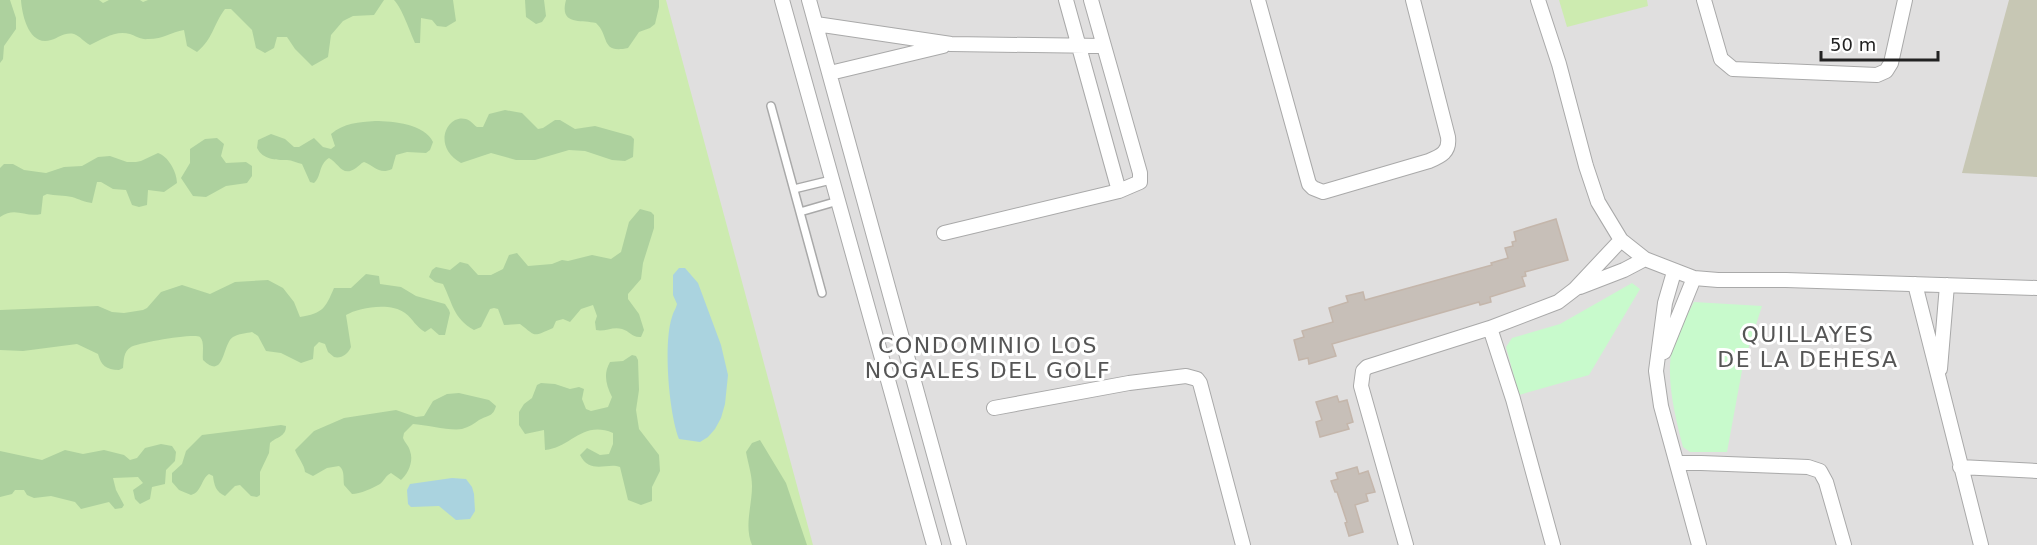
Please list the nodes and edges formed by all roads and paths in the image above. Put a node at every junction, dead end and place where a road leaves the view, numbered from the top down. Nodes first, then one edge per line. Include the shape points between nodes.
1 (782, 0) edge
2 (809, 0) edge
3 (1066, 0) edge
4 (1091, 0) edge
5 (1258, 0) edge
6 (1413, 0) edge
7 (1538, 0) edge
8 (1704, 0) edge
9 (1905, 0) edge
10 (816, 24) junction
11 (951, 44) junction
12 (1103, 45) junction
13 (1078, 46) junction
14 (830, 73) junction
15 (771, 106) dead end
16 (831, 180) junction
17 (794, 189) junction
18 (1119, 191) junction
19 (837, 201) junction
20 (800, 212) junction
21 (944, 233) dead end
22 (1621, 240) junction
23 (1645, 259) junction
24 (1674, 272) junction
25 (1694, 278) junction
26 (1915, 284) junction
27 (1947, 285) junction
28 (2037, 288) edge
29 (1575, 289) junction
30 (822, 293) dead end
31 (892, 302) junction
32 (867, 308) junction
33 (1490, 328) junction
34 (1656, 371) junction
35 (1939, 380) junction
36 (994, 408) dead end
37 (1677, 463) junction
38 (1960, 467) junction
39 (2037, 471) edge
40 (934, 545) edge
41 (960, 545) edge
42 (1243, 545) edge
43 (1406, 545) edge
44 (1553, 545) edge
45 (1699, 545) edge
46 (1844, 545) edge
47 (1981, 545) edge

1 - 16 street
2 - 10 street
3 - 13 street
4 - 12 street
5 - 6 street via 1309,184 1323,192 1429,161 1448,148
7 - 22 street via 1598,202
8 - 9 street via 1721,59 1733,69 1877,75 1891,63
10 - 11 street
10 - 14 street
11 - 13 street
11 - 14 street
12 - 13 street
12 - 18 street via 1140,177 1138,184
13 - 18 street
14 - 31 street
15 - 17 lane
16 - 17 lane
16 - 19 street
17 - 20 lane
18 - 21 street
19 - 20 lane
19 - 32 street
20 - 30 lane
22 - 23 street
22 - 29 street
23 - 24 street
23 - 29 street
24 - 25 street
24 - 34 street via 1665,303
25 - 26 street
25 - 34 street
26 - 27 street
26 - 35 street
27 - 28 street
27 - 35 street
29 - 33 street via 1558,302
31 - 32 street
31 - 41 street
32 - 40 street
33 - 43 street via 1363,371 1362,386
33 - 44 street
34 - 37 street
35 - 38 street
36 - 42 street via 1129,383 1186,376 1197,379
37 - 45 street
37 - 46 street via 1808,467 1820,471
38 - 39 street
38 - 47 street

